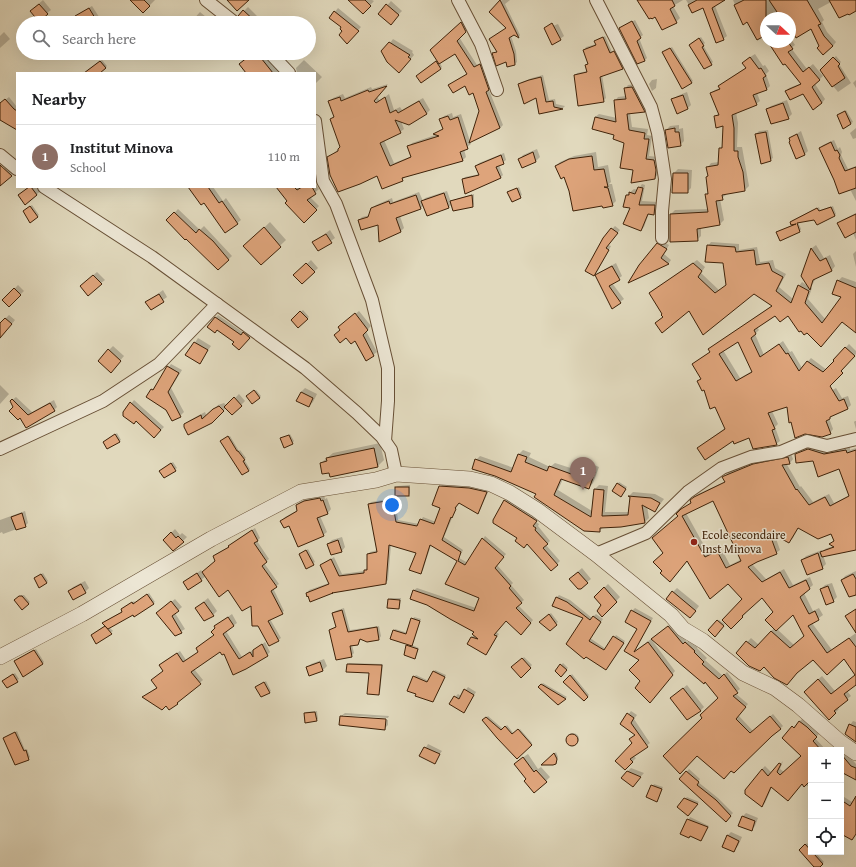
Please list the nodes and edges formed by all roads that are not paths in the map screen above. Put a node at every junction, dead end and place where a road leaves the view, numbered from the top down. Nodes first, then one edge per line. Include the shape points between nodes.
1 (206, 0) edge
2 (458, 0) edge
3 (596, 0) edge
4 (226, 16) edge
5 (277, 60) edge
6 (288, 72) edge
7 (497, 90) dead end
8 (316, 128) edge
9 (0, 154) edge
10 (16, 168) edge
11 (46, 188) edge
12 (662, 238) dead end
13 (217, 304) junction
14 (856, 439) edge
15 (385, 441) junction
16 (0, 449) edge
17 (396, 474) junction
18 (596, 554) junction
19 (0, 657) edge
20 (856, 752) edge

1 - 4 street
2 - 7 street via 481,44
3 - 12 street via 651,107 658,133 664,179
5 - 6 street
8 - 15 street via 323,181 336,204 372,300 388,368
9 - 10 street
11 - 13 street via 152,257
13 - 15 street via 305,368
13 - 16 street via 159,364 102,402
14 - 18 street via 827,446 807,441 781,452 751,458 722,468 688,492 646,532
15 - 17 street via 391,450
17 - 18 street via 470,479 491,484 537,510
17 - 19 street via 376,480 301,492
18 - 20 street via 671,615 682,629 703,641 743,673 775,688 840,742

